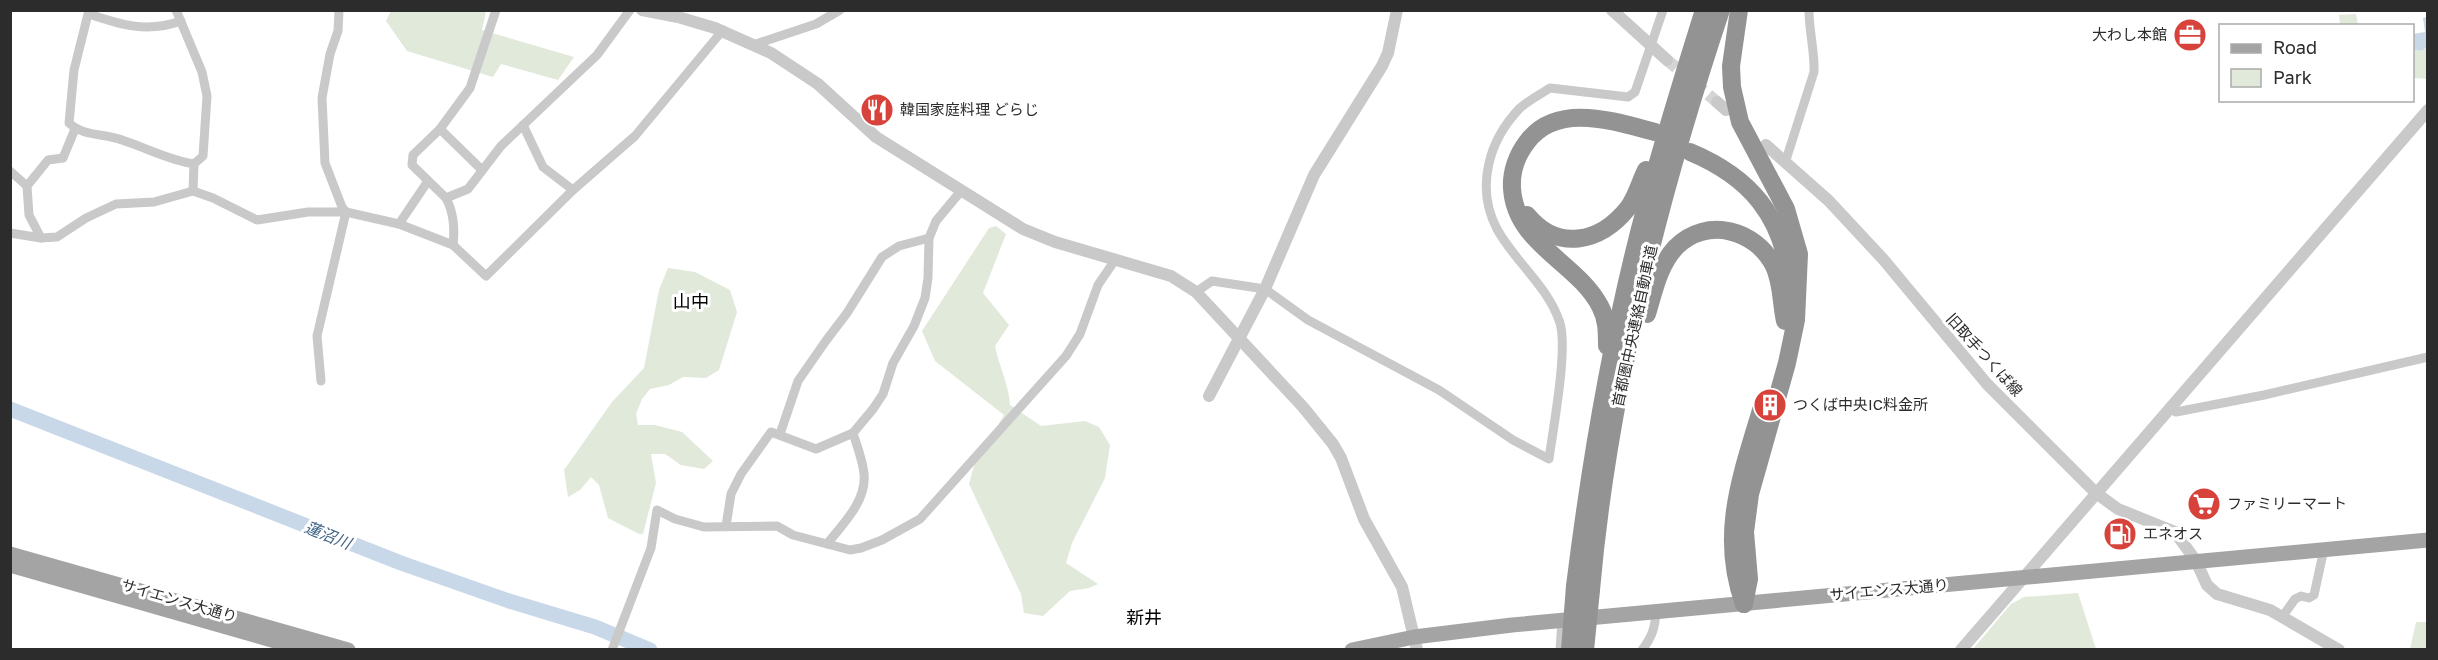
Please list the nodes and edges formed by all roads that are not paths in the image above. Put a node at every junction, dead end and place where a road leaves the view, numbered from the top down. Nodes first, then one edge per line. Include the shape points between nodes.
1 (176, 10) edge
2 (186, 10) edge
3 (339, 10) edge
4 (496, 10) edge
5 (630, 10) edge
6 (642, 10) edge
7 (840, 10) edge
8 (1397, 10) edge
9 (1612, 10) edge
10 (1663, 10) edge
11 (1697, 10) edge
12 (1704, 10) edge
13 (1721, 10) edge
14 (1739, 10) edge
15 (1809, 10) edge
16 (89, 12) edge
17 (181, 21) junction
18 (723, 30) junction
19 (756, 44) junction
20 (1650, 44) junction
21 (1667, 60) tunnel mouth
22 (2427, 110) edge
23 (524, 125) junction
24 (75, 129) junction
25 (440, 129) junction
26 (1766, 145) dead end
27 (1785, 163) junction
28 (194, 164) junction
29 (482, 170) junction
30 (10, 171) edge
31 (428, 181) junction
32 (27, 186) junction
33 (573, 190) junction
34 (193, 191) junction
35 (961, 191) junction
36 (446, 198) junction
37 (346, 212) junction
38 (399, 224) junction
39 (10, 232) edge
40 (41, 238) junction
41 (929, 238) junction
42 (453, 246) junction
43 (1115, 260) junction
44 (1798, 264) junction
45 (1264, 289) junction
46 (1196, 292) junction
47 (1785, 321) junction
48 (1239, 337) junction
49 (2427, 357) edge
50 (321, 381) dead end
51 (1209, 396) dead end
52 (1618, 401) junction
53 (2169, 408) junction
54 (853, 433) junction
55 (780, 434) junction
56 (2096, 493) junction
57 (1583, 523) junction
58 (726, 526) junction
59 (2427, 540) edge
60 (827, 544) junction
61 (2324, 549) junction
62 (10, 554) edge
63 (2196, 561) junction
64 (10, 566) edge
65 (2021, 578) junction
66 (1583, 588) junction
67 (1744, 604) junction
68 (1656, 612) junction
69 (2282, 617) junction
70 (1562, 621) junction
71 (1416, 643) edge
72 (613, 646) edge
73 (307, 650) edge
74 (348, 650) edge
75 (1352, 650) edge
76 (1560, 650) edge
77 (1570, 650) edge
78 (1585, 650) edge
79 (1642, 650) edge
80 (1961, 650) edge
81 (2339, 650) edge

1 - 17 street
2 - 17 street
3 - 37 street via 338,31 321,98 325,163
4 - 25 street via 470,88
5 - 23 street via 597,55
6 - 18 street
7 - 19 street via 816,24
8 - 45 street via 1382,66 1314,175
9 - 20 street
10 - 20 street
11 - 57 highway via 1646,169 1629,207 1604,231 1567,239 1536,225 1521,200 1523,167 1531,151 1556,131 1588,125 1654,136 1601,119 1559,120 1531,136 1521,150 1511,182 1512,199 1525,226 1592,293 1607,324
12 - 57 highway, 首都圏中央連絡自動車道 via 1647,203 1622,305
13 - 52 highway, 首都圏中央連絡自動車道 via 1662,206
14 - 44 highway via 1731,66 1740,122 1786,209 1799,254
15 - 27 street via 1814,72
16 - 17 street via 128,27 150,28
16 - 24 street via 74,70 69,123
17 - 28 street via 202,72 207,96 203,156
18 - 19 street
18 - 33 street via 635,136
19 - 35 street via 818,84 876,137
20 - 21 street
20 - 45 street via 1635,92 1628,97 1550,87 1522,107 1500,132 1490,157 1485,180 1497,229 1548,298 1560,325 1563,347 1549,459 1513,440 1439,390 1308,320
22 - 53 street
23 - 29 street
23 - 33 street via 543,167
24 - 28 street via 120,139 175,161
24 - 32 street via 63,158 48,160
25 - 29 street
25 - 31 street via 413,155 412,165
26 - 27 street, 旧取手つくば線
27 - 56 street, 旧取手つくば線 via 1830,201 1987,384
28 - 34 street
29 - 36 street via 468,189
30 - 32 street
31 - 36 street
31 - 38 street
32 - 40 street via 29,215
33 - 42 street via 486,276
34 - 37 street via 257,220 308,212
34 - 40 street via 154,202 116,204 57,237
35 - 41 street via 936,221
35 - 43 street via 1023,228
36 - 42 street via 455,228
37 - 38 street
37 - 50 street via 317,336
38 - 42 street
39 - 40 street
41 - 54 street via 925,298 892,363 883,394
41 - 55 street via 899,246 882,257 798,381
43 - 46 street via 1171,276
43 - 60 street via 1098,285 1080,334 1066,356 920,519 861,548 850,550
44 - 47 highway via 1779,215 1762,190 1737,167 1713,153 1690,148 1727,169 1766,208 1782,240 1787,262 1790,296
44 - 67 highway via 1796,320 1750,494 1745,532 1749,579
45 - 46 street via 1212,281
45 - 48 street
46 - 48 street
47 - 52 highway via 1774,268 1754,242 1728,231 1713,230 1689,237 1677,246 1660,273 1629,384
47 - 67 highway via 1733,514 1735,579
48 - 51 street
48 - 71 street via 1324,431 1341,458 1364,519 1402,587
49 - 53 street via 2265,395 2176,412
52 - 66 highway, 首都圏中央連絡自動車道 via 1600,517
53 - 56 street
54 - 55 street via 816,448
54 - 60 street via 864,475 863,493
55 - 58 street via 771,432 741,474 731,494
56 - 63 street, 旧取手つくば線 via 2118,509 2175,532
56 - 65 street
57 - 66 highway, 首都圏中央連絡自動車道
58 - 60 street via 777,526 793,535
58 - 72 street via 704,527 657,510 651,548
59 - 61 main road, サイエンス大通り
61 - 63 main road, サイエンス大通り
61 - 69 street via 2314,595 2295,599
62 - 74 main road, サイエンス大通り
63 - 65 main road, サイエンス大通り
63 - 69 street, 旧取手つくば線 via 2209,589
64 - 73 main road, サイエンス大通り
65 - 67 main road, サイエンス大通り
65 - 80 street
66 - 77 highway, 首都圏中央連絡自動車道, bridge
66 - 78 highway, 首都圏中央連絡自動車道, bridge
67 - 68 main road, サイエンス大通り
68 - 70 main road, サイエンス大通り
68 - 79 street via 1655,627
69 - 81 street, 旧取手つくば線
70 - 71 main road, サイエンス大通り
70 - 76 street
71 - 75 main road, サイエンス大通り

